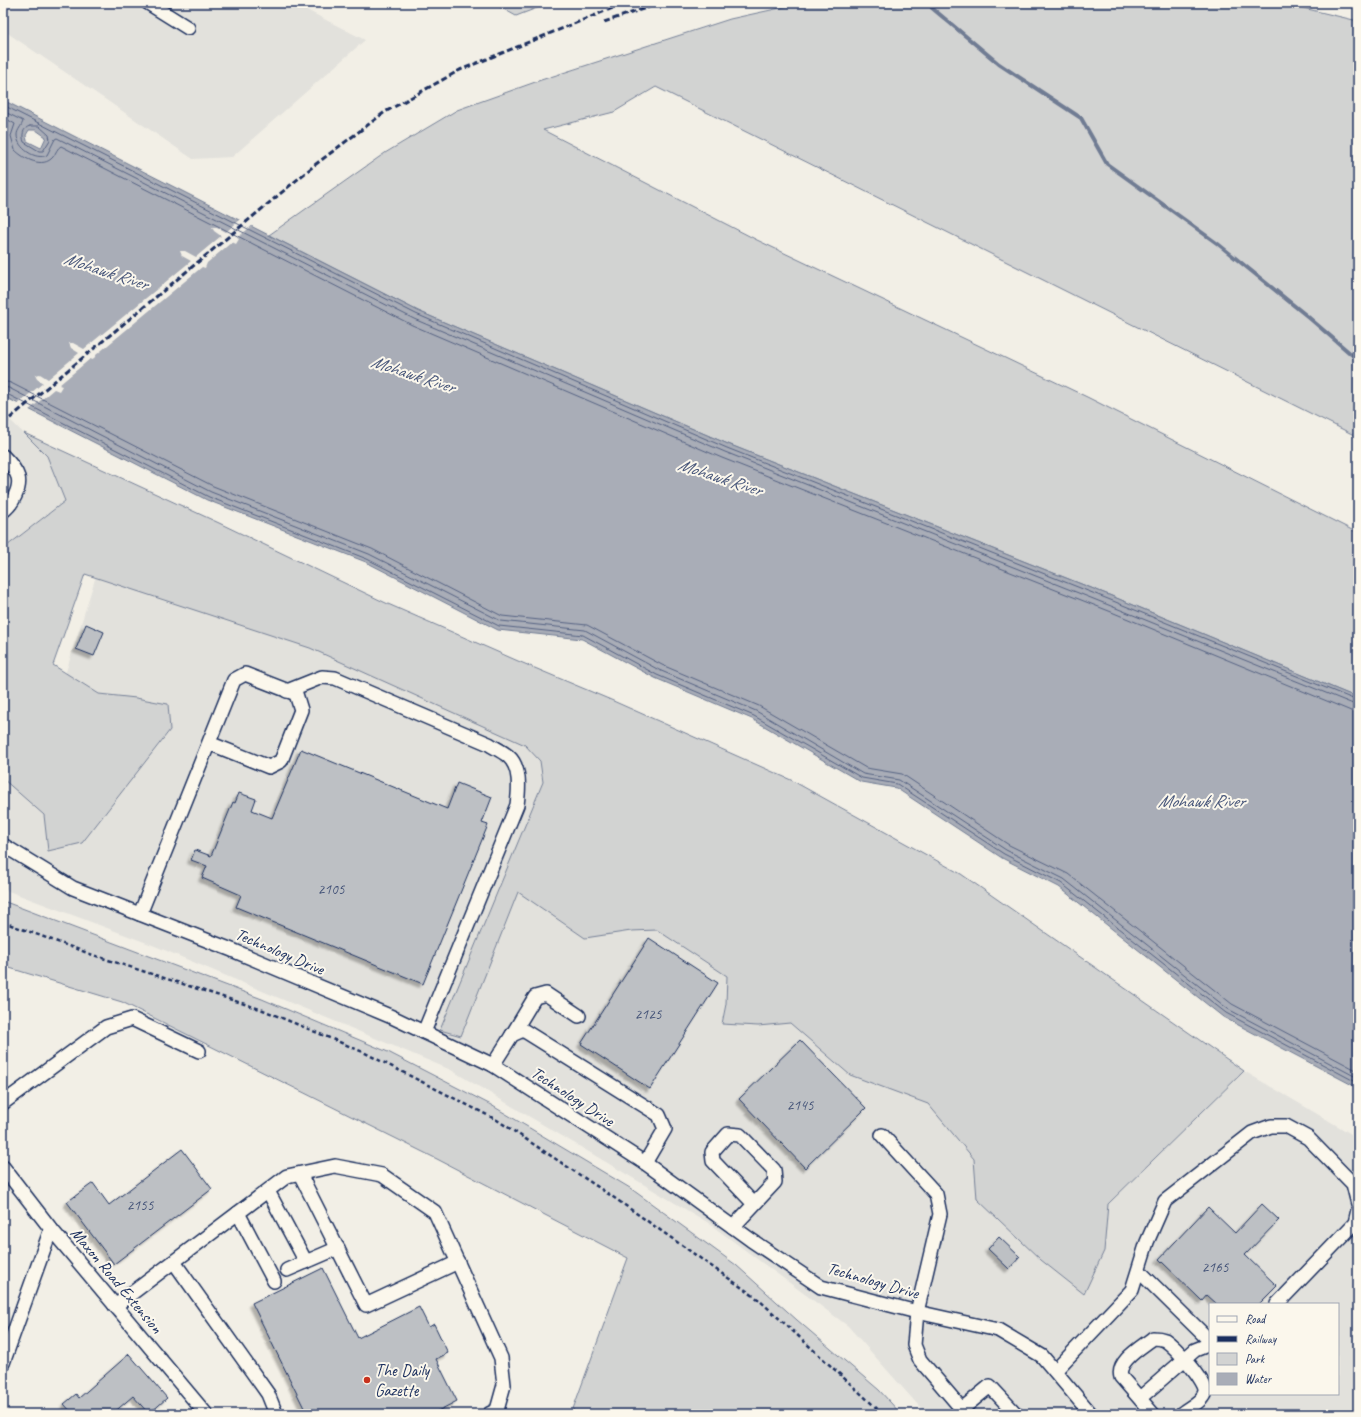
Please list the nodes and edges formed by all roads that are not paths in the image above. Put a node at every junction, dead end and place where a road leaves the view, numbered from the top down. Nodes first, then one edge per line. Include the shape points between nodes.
1 (148, 3) edge
2 (188, 28) dead end
3 (3, 456) edge
4 (3, 511) edge
5 (287, 691) junction
6 (209, 743) junction
7 (3, 845) edge
8 (140, 914) junction
9 (579, 1016) dead end
10 (424, 1032) junction
11 (512, 1035) junction
12 (199, 1051) dead end
13 (493, 1065) junction
14 (3, 1103) edge
15 (882, 1135) dead end
16 (645, 1163) junction
17 (3, 1167) edge
18 (300, 1174) junction
19 (268, 1191) junction
20 (754, 1204) junction
21 (1358, 1204) edge
22 (1358, 1210) edge
23 (238, 1213) junction
24 (733, 1227) junction
25 (51, 1229) junction
26 (338, 1248) junction
27 (174, 1262) junction
28 (306, 1262) junction
29 (458, 1262) junction
30 (287, 1270) dead end
31 (1139, 1271) junction
32 (274, 1281) dead end
33 (1278, 1303) edge
34 (115, 1306) junction
35 (917, 1312) junction
36 (1209, 1340) edge
37 (1209, 1344) edge
38 (1185, 1359) junction
39 (3, 1363) edge
40 (1055, 1371) junction
41 (1140, 1398) junction
42 (964, 1412) edge
43 (206, 1414) edge
44 (276, 1414) edge
45 (489, 1414) edge
46 (1016, 1414) edge
47 (1091, 1414) edge
48 (1153, 1414) edge
49 (1181, 1414) edge

1 - 2 street
3 - 4 street via 18,477 17,492
5 - 6 street via 245,674 234,680
5 - 6 street via 296,694 301,710 282,761 269,767
5 - 10 street via 322,678 334,678 489,744 508,756 514,765 519,785 517,804
6 - 8 street
7 - 8 street, Technology Drive via 73,888
8 - 10 street, Technology Drive via 232,950
9 - 11 street via 546,994 535,997
10 - 13 street, Technology Drive
11 - 13 street
11 - 16 street via 524,1030 659,1115 665,1129
12 - 14 street via 132,1019 106,1027
13 - 16 street, Technology Drive
15 - 35 street via 936,1194 940,1214
16 - 24 street, Technology Drive
17 - 25 street, Maxon Road Extension
18 - 19 street via 287,1176
18 - 26 street
18 - 29 street via 335,1166 382,1174 435,1212
19 - 23 street
19 - 28 street
20 - 20 street via 775,1182 774,1170 740,1135 728,1134 712,1152 713,1160
20 - 24 street
21 - 31 street via 1353,1184 1308,1138 1286,1126 1271,1126 1252,1133 1165,1201 1147,1242
22 - 33 street via 1355,1223
23 - 27 street
23 - 32 street
24 - 35 street, Technology Drive via 821,1287
25 - 34 street, Maxon Road Extension
25 - 39 street
26 - 28 street
26 - 29 street via 366,1305
27 - 34 street
27 - 44 street via 268,1394
28 - 30 street
29 - 45 street via 501,1358 504,1385 496,1410
31 - 36 street
31 - 40 street via 1132,1290
34 - 43 street, Maxon Road Extension
35 - 40 street, Technology Drive via 998,1330 1042,1356
35 - 42 street via 914,1333 916,1353 936,1381
37 - 38 street via 1195,1350
38 - 41 street
38 - 41 street via 1167,1341 1153,1338 1121,1364 1121,1377
38 - 49 street via 1204,1383 1205,1389 1203,1396
40 - 47 street, Technology Drive
41 - 48 street
42 - 46 street via 990,1386

